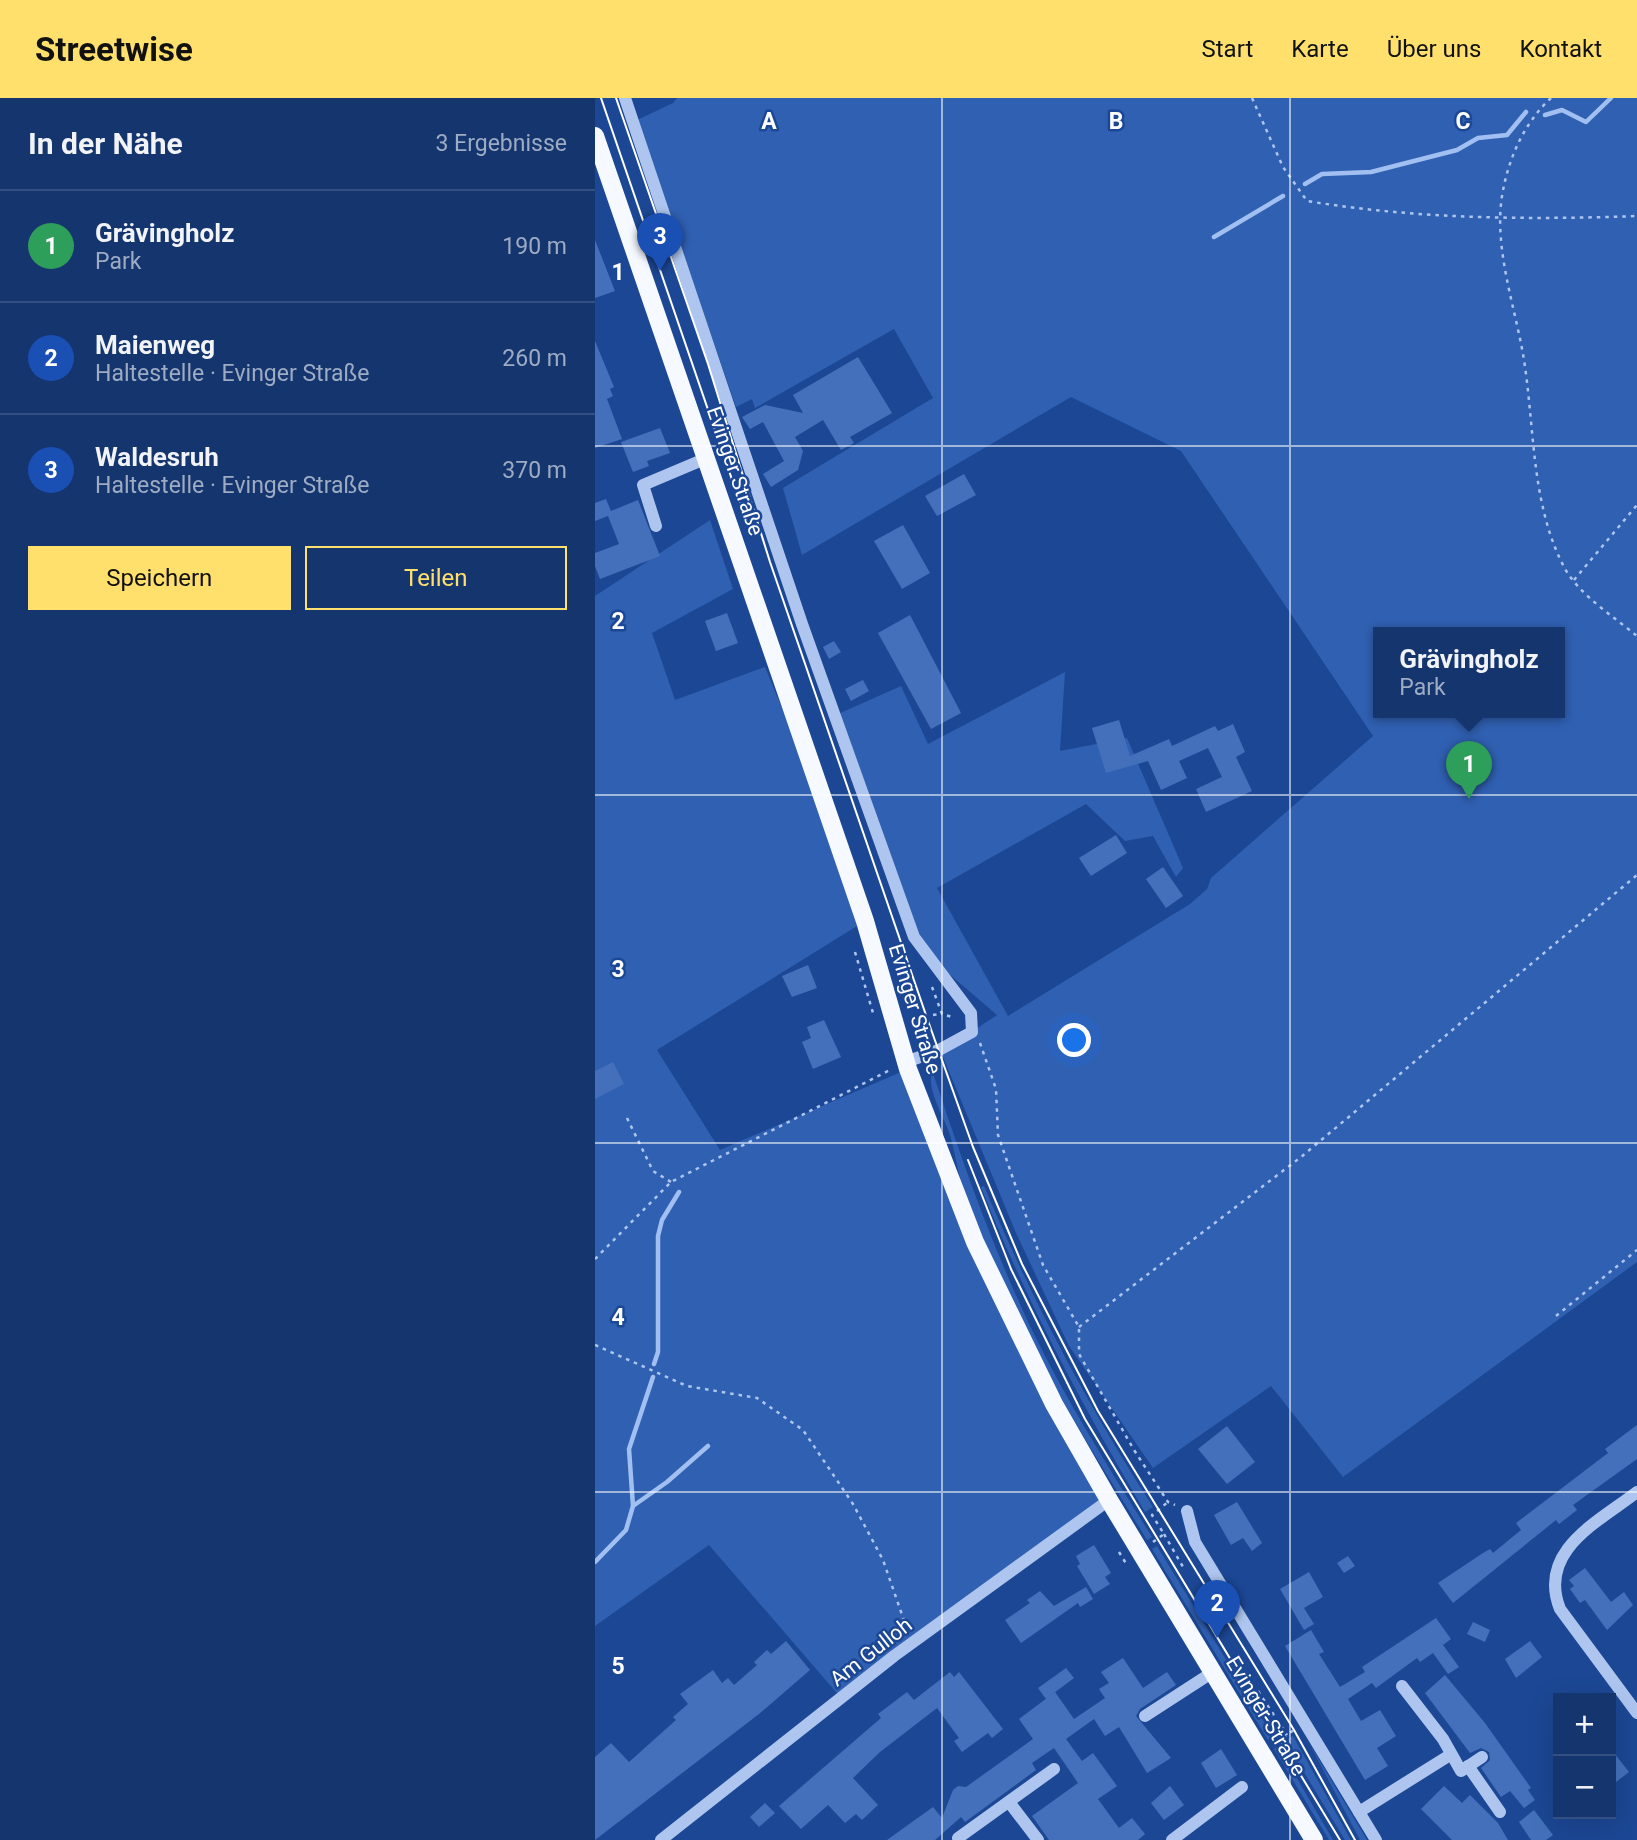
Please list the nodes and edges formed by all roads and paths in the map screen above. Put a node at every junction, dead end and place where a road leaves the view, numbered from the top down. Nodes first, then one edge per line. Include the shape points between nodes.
1 (625, 98) edge
2 (1252, 98) edge
3 (1551, 98) edge
4 (595, 136) edge
5 (601, 171) edge
6 (1637, 216) edge
7 (1500, 218) junction
8 (707, 458) junction
9 (1637, 505) edge
10 (656, 526) dead end
11 (1574, 580) junction
12 (1637, 636) edge
13 (1637, 875) edge
14 (942, 1014) dead end
15 (933, 1015) dead end
16 (972, 1032) junction
17 (906, 1062) junction
18 (627, 1118) dead end
19 (671, 1182) junction
20 (1637, 1250) edge
21 (595, 1258) edge
22 (1556, 1316) dead end
23 (1079, 1327) junction
24 (595, 1345) edge
25 (1637, 1492) edge
26 (1108, 1500) junction
27 (1168, 1502) junction
28 (1187, 1511) joint
29 (1152, 1515) dead end
30 (1164, 1534) dead end
31 (1183, 1566) dead end
32 (912, 1644) junction
33 (1213, 1672) junction
34 (1402, 1686) dead end
35 (1258, 1691) dead end
36 (1637, 1713) edge
37 (1145, 1716) dead end
38 (1304, 1723) junction
39 (1287, 1735) junction
40 (1261, 1751) junction
41 (1450, 1755) junction
42 (1482, 1757) dead end
43 (1054, 1769) dead end
44 (1465, 1769) junction
45 (1243, 1787) dead end
46 (1009, 1802) junction
47 (1359, 1812) junction
48 (1500, 1812) dead end
49 (958, 1838) edge
50 (661, 1840) edge
51 (1038, 1840) edge
52 (1172, 1840) edge
53 (1314, 1840) edge
54 (1376, 1840) edge

1 - 16 street via 802,624 914,937 971,1013
2 - 7 path via 1283,167 1307,201 1383,213
3 - 7 path via 1533,115 1509,165
4 - 5 main road, Evinger Straße
5 - 8 main road, Evinger Straße
6 - 7 path
7 - 11 path via 1547,523
8 - 10 street via 643,485
8 - 17 main road, Evinger Straße via 865,921
9 - 11 path
11 - 12 path
13 - 23 path via 1301,1157
14 - 15 path
16 - 17 street
16 - 23 path via 987,1057 996,1089 998,1136 1043,1265
17 - 19 path
17 - 26 main road, Evinger Straße via 944,1167 1000,1296
18 - 19 path via 653,1171
19 - 21 path
20 - 22 path
23 - 27 path via 1079,1354 1089,1374
24 - 32 path via 687,1385 757,1398 803,1430 853,1504 883,1560
25 - 36 street via 1571,1543 1554,1576 1560,1609
26 - 32 street, Am Gulloh
26 - 33 main road, Evinger Straße
27 - 28 path
27 - 29 path
28 - 38 street, Evinger Straße via 1195,1542
30 - 31 path
32 - 50 street, Am Gulloh
33 - 37 street
33 - 40 main road, Evinger Straße
34 - 41 street
35 - 39 path
38 - 39 path
38 - 47 street, Evinger Straße
39 - 40 path
40 - 53 main road, Evinger Straße
41 - 44 street
41 - 47 street
42 - 44 street
43 - 46 street
44 - 48 street
45 - 52 street
46 - 49 street
46 - 51 street
47 - 54 street, Evinger Straße

